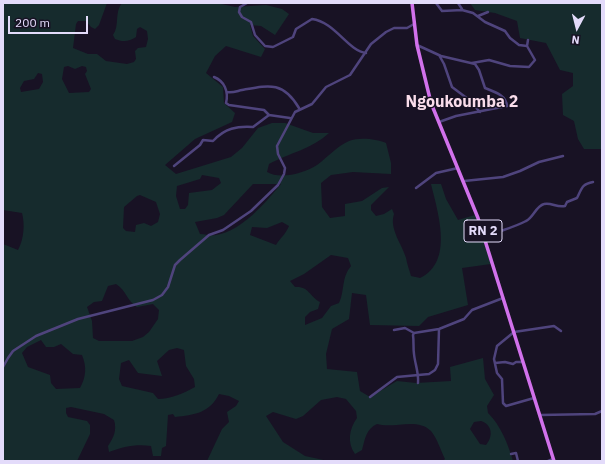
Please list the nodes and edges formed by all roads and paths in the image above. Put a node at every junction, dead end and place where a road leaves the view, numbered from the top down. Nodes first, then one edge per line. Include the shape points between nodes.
1 (247, 3) edge
2 (412, 3) edge
3 (436, 3) edge
4 (458, 3) edge
5 (466, 11) junction
6 (488, 12) dead end
7 (477, 16) junction
8 (414, 24) junction
9 (528, 40) dead end
10 (417, 45) junction
11 (527, 46) junction
12 (366, 52) junction
13 (438, 55) junction
14 (472, 63) junction
15 (214, 77) dead end
16 (227, 92) junction
17 (299, 108) junction
18 (480, 112) junction
19 (269, 115) junction
20 (290, 119) junction
21 (438, 122) junction
22 (563, 156) dead end
23 (174, 166) dead end
24 (458, 168) junction
25 (464, 181) junction
26 (593, 182) dead end
27 (416, 188) dead end
28 (485, 237) junction
29 (503, 298) junction
30 (439, 329) junction
31 (394, 330) dead end
32 (561, 331) dead end
33 (514, 332) junction
34 (414, 333) junction
35 (523, 362) junction
36 (495, 363) junction
37 (3, 367) edge
38 (418, 375) junction
39 (418, 383) dead end
40 (370, 397) dead end
41 (534, 398) junction
42 (602, 412) edge
43 (540, 415) junction
44 (511, 454) dead end
45 (554, 460) edge
46 (518, 461) edge
47 (548, 461) edge

1 - 12 street via 240,7 239,12 251,22 255,35 268,48 293,37 296,29 312,19 332,26 357,49
2 - 8 main road, RN 2
3 - 5 street via 442,11
4 - 5 street
5 - 7 street
6 - 7 street
7 - 11 street via 505,31 519,45
8 - 10 main road, RN 2
8 - 12 street via 386,32 371,44
9 - 11 street
10 - 13 street
10 - 21 main road, RN 2 via 422,72
11 - 14 street via 535,60 529,67 510,66 489,60
12 - 17 street via 350,76 326,87 312,104
13 - 14 street
13 - 18 street via 452,87
14 - 18 street via 479,70 485,88 502,96 507,104
15 - 16 street via 221,80
16 - 17 street via 234,93 270,85 286,91
16 - 19 street via 226,102 229,105 264,110
17 - 20 street
18 - 21 street
19 - 20 street
19 - 23 street via 253,127 243,125 225,131 213,141 204,140
20 - 37 street via 277,146 279,158 285,168 278,185 251,211 223,230 209,235 180,260 175,265 173,276 162,295 153,300 78,319 36,336 14,351
21 - 24 main road, RN 2
22 - 25 street via 539,162 520,172 502,177
24 - 25 main road, RN 2
24 - 27 street via 436,173
25 - 28 main road, RN 2
26 - 28 street via 585,183 577,198 565,206 544,204 527,221
28 - 29 main road, RN 2
29 - 30 street via 472,310 464,319
29 - 33 main road, RN 2
30 - 34 street
30 - 38 street via 438,364 429,374
31 - 34 street via 405,328
32 - 33 street via 554,326
33 - 35 main road, RN 2
33 - 36 street via 497,346
34 - 38 street via 412,335
35 - 36 street
35 - 41 main road, RN 2
36 - 41 street via 497,373 502,379 502,403 506,406
38 - 39 street
38 - 40 street via 396,377
41 - 43 main road, RN 2
42 - 43 street
43 - 45 main road, RN 2
44 - 46 street via 516,453
45 - 47 street

